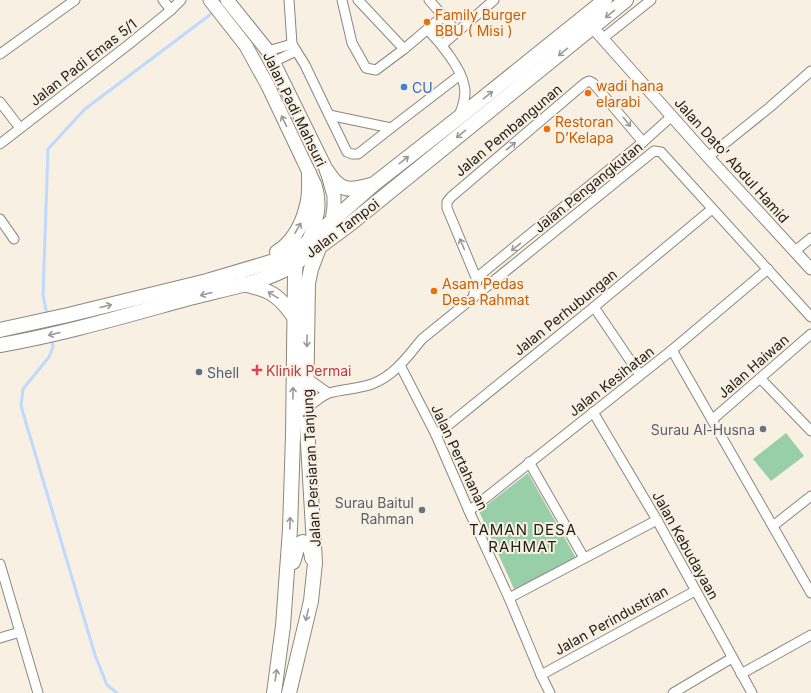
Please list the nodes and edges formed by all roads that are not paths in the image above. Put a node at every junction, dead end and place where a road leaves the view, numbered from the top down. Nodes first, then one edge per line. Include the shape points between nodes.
1 (75, 0) edge
2 (163, 0) edge
3 (181, 0) edge
4 (210, 0) edge
5 (227, 0) edge
6 (289, 0) edge
7 (342, 0) edge
8 (358, 0) edge
9 (429, 0) edge
10 (494, 0) edge
11 (605, 0) edge
12 (626, 0) edge
13 (651, 0) edge
14 (172, 10) junction
15 (443, 16) junction
16 (588, 22) junction
17 (428, 30) junction
18 (457, 32) junction
19 (602, 39) junction
20 (442, 45) junction
21 (294, 48) junction
22 (404, 49) junction
23 (0, 54) edge
24 (271, 57) junction
25 (811, 71) edge
26 (460, 75) junction
27 (0, 102) edge
28 (329, 115) junction
29 (672, 116) junction
30 (457, 119) junction
31 (20, 128) junction
32 (391, 128) junction
33 (643, 142) junction
34 (0, 144) edge
35 (708, 157) junction
36 (327, 170) junction
37 (309, 173) junction
38 (374, 184) junction
39 (712, 208) junction
40 (0, 219) edge
41 (332, 221) junction
42 (350, 224) junction
43 (811, 238) edge
44 (14, 239) dead end
45 (314, 244) junction
46 (795, 251) junction
47 (296, 262) junction
48 (768, 269) junction
49 (811, 269) edge
50 (477, 280) junction
51 (206, 281) junction
52 (244, 284) junction
53 (473, 298) junction
54 (308, 303) junction
55 (594, 307) junction
56 (294, 317) junction
57 (811, 317) edge
58 (0, 330) edge
59 (811, 334) edge
60 (0, 345) edge
61 (672, 350) junction
62 (400, 365) junction
63 (640, 375) junction
64 (307, 378) junction
65 (760, 378) junction
66 (328, 393) junction
67 (306, 409) junction
68 (593, 412) junction
69 (713, 419) junction
70 (811, 431) edge
71 (436, 435) junction
72 (529, 462) junction
73 (811, 496) edge
74 (469, 511) junction
75 (656, 520) junction
76 (773, 526) junction
77 (584, 558) junction
78 (0, 564) edge
79 (287, 576) junction
80 (314, 577) junction
81 (695, 591) junction
82 (811, 593) edge
83 (4, 595) edge
84 (509, 598) junction
85 (20, 632) junction
86 (811, 635) edge
87 (0, 638) edge
88 (732, 658) junction
89 (741, 674) junction
90 (541, 675) junction
91 (38, 693) edge
92 (274, 693) edge
93 (289, 693) edge
94 (550, 693) edge
95 (673, 693) edge
96 (752, 693) edge

1 - 23 street
2 - 14 street
3 - 14 street, Jalan Padi Emas 5/1
37 -> 4 main road, Jalan Padi Mahsuri via 246,46
5 - 24 main road, Jalan Padi Mahsuri
6 - 21 street
7 - 22 street via 352,43 366,68 376,70
8 - 22 street
9 - 15 street
10 - 18 street
11 - 16 main road, Jalan Tampoi
12 -> 16 main road, Jalan Tampoi
13 - 19 street
14 - 31 street, Jalan Padi Emas 5/1
15 - 17 street
15 - 18 street
16 - 19 street, Jalan Dato' Abdul Hamid
30 -> 16 main road, Jalan Tampoi
16 -> 42 main road, Jalan Tampoi
17 - 20 street
17 - 22 street
18 - 20 street
19 - 29 street, Jalan Dato' Abdul Hamid
20 - 26 street
21 - 24 street
21 - 28 street
24 - 36 main road, Jalan Padi Mahsuri
25 - 35 street
26 - 30 street via 465,92
26 - 32 street
27 - 31 street
28 - 32 street
28 - 32 street via 347,152 352,154 358,154
29 - 33 street
29 - 35 street, Jalan Dato' Abdul Hamid
38 -> 30 main road, Jalan Tampoi
31 - 34 street, Jalan Padi Emas 5/1
33 -> 50 street
50 -> 33 street, Jalan Pembangunan via 447,208 448,202 585,82 593,83
35 - 46 street, Jalan Dato' Abdul Hamid
36 - 38 main road via 333,181 350,190
36 - 41 main road, Jalan Padi Mahsuri via 334,196
37 - 45 main road, Jalan Padi Mahsuri via 318,195 319,206
51 -> 37 main road via 226,268 267,257 289,243 301,224 308,204
38 - 41 main road, Jalan Tampoi
39 - 48 street, Jalan Pengangkutan
39 - 53 street, Jalan Pengangkutan via 661,152 654,152
39 - 55 street, Jalan Perhubungan
40 - 44 street
41 - 45 main road, Jalan Persiaran Tanjung
42 - 45 main road, Jalan Tampoi
42 - 54 main road via 322,263
43 - 46 street
45 - 47 main road, Jalan Tampoi
45 - 51 main road, Jalan Tampoi via 271,262
45 - 54 main road, Jalan Persiaran Tanjung via 308,283
46 - 49 street, Jalan Dato' Abdul Hamid
47 - 52 main road, Jalan Tampoi via 272,275
47 - 56 main road, Jalan Persiaran Tanjung
48 - 57 street, Jalan Pengangkutan
48 - 61 street, Jalan Kesihatan
50 - 53 street
58 -> 51 main road, Jalan Tampoi
56 -> 52 main road via 285,303 276,296
52 -> 60 main road, Jalan Tampoi via 75,329
53 - 62 street, Jalan Pengangkutan via 422,339
54 -> 64 main road, Jalan Persiaran Tanjung
55 - 63 street
55 - 71 street, Jalan Perhubungan
79 -> 56 main road, Jalan Persiaran Tanjung via 293,436
59 - 65 street, Jalan Haiwan
61 - 63 street, Jalan Kesihatan
61 - 69 street
62 - 66 street, Jalan Pengangkutan via 372,384
62 - 71 street, Jalan Pertahanan
63 - 68 street, Jalan Kesihatan
64 - 66 street
64 - 67 main road, Jalan Persiaran Tanjung
65 - 69 street, Jalan Haiwan
65 - 70 street
66 - 67 street
67 - 80 main road, Jalan Persiaran Tanjung via 315,552
68 - 72 street, Jalan Kesihatan
68 - 75 street, Jalan Kebudayaan
69 - 76 street
71 - 74 street, Jalan Pertahanan
72 - 74 street, Jalan Kesihatan
72 - 77 street
73 - 76 street
74 - 84 street, Jalan Pertahanan
75 - 77 street
75 - 81 street, Jalan Kebudayaan
76 - 82 street
77 - 84 street
78 - 83 street
79 - 80 main road via 298,546 304,542 311,551
92 -> 79 main road, Jalan Persiaran Tanjung
80 -> 93 main road, Jalan Persiaran Tanjung
81 - 88 street, Jalan Kebudayaan
81 - 90 street, Jalan Perindustrian
83 - 85 street
84 - 90 street, Jalan Pertahanan
85 - 87 street
85 - 91 street
86 - 89 street
88 - 89 street, Jalan Kebudayaan
88 - 95 street
89 - 96 street, Jalan Kebudayaan
90 - 94 street, Jalan Pertahanan

